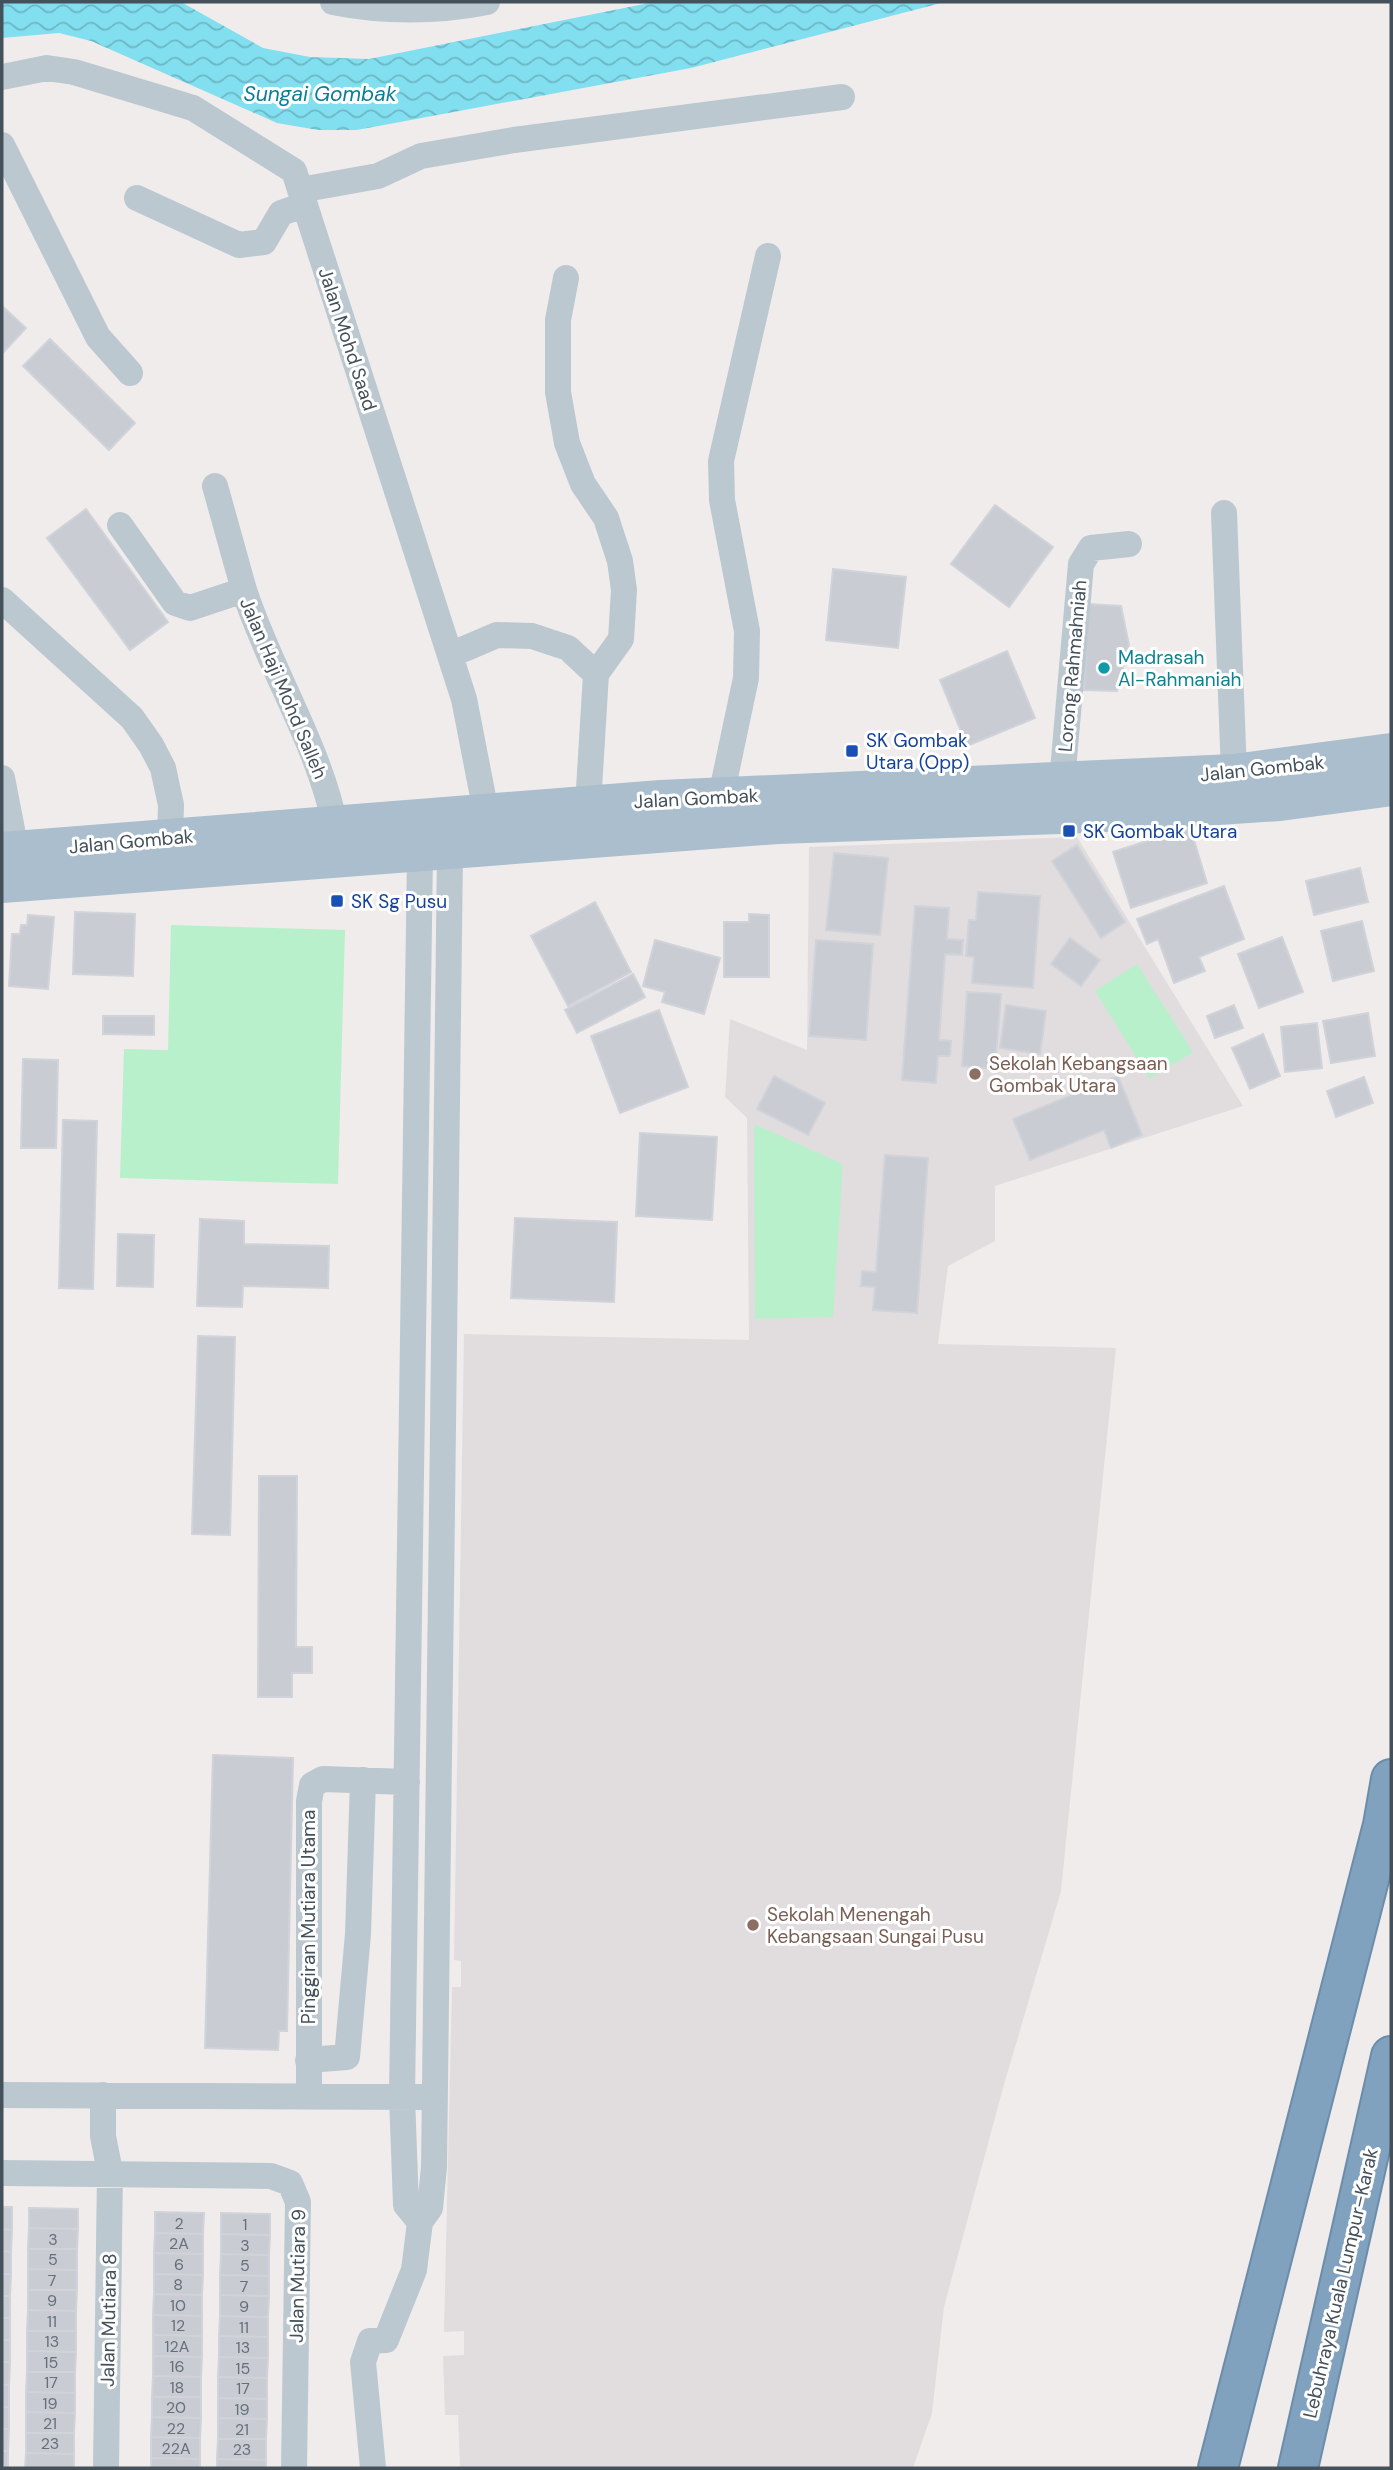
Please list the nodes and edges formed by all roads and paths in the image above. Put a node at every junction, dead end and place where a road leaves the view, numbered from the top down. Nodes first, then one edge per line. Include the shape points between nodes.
1 (332, 2) edge
2 (487, 2) edge
3 (2, 77) edge
4 (842, 97) dead end
5 (2, 145) edge
6 (302, 197) junction
7 (137, 198) dead end
8 (768, 256) dead end
9 (566, 278) dead end
10 (130, 373) dead end
11 (215, 486) dead end
12 (1224, 513) dead end
13 (120, 525) dead end
14 (1129, 544) dead end
15 (244, 590) junction
16 (2, 600) edge
17 (450, 655) junction
18 (596, 674) junction
19 (1391, 752) edge
20 (1234, 773) junction
21 (2, 778) edge
22 (1062, 782) junction
23 (1391, 787) edge
24 (721, 796) junction
25 (588, 805) junction
26 (486, 812) junction
27 (335, 825) junction
28 (170, 838) junction
29 (435, 853) junction
30 (7, 862) edge
31 (409, 1610) junction
32 (442, 1612) junction
33 (1391, 1779) edge
34 (363, 1780) junction
35 (407, 1782) junction
36 (1391, 2056) edge
37 (308, 2060) junction
38 (2, 2095) edge
39 (112, 2096) junction
40 (309, 2096) junction
41 (402, 2097) junction
42 (436, 2097) junction
43 (110, 2172) junction
44 (2, 2173) edge
45 (420, 2222) junction
46 (106, 2468) edge
47 (294, 2468) edge
48 (373, 2468) edge
49 (1218, 2468) edge
50 (1297, 2468) edge

1 - 2 street via 397,9
3 - 6 street, Jalan Mohd Saad via 47,68 74,72 193,108 294,171
4 - 6 street via 421,156 378,176
5 - 10 street via 98,337
6 - 7 street via 281,213 264,242 251,245 239,245
6 - 17 street, Jalan Mohd Saad
8 - 24 street via 721,461 722,500 747,631 746,678
9 - 18 street via 558,320 558,392 567,443 583,484 606,518 624,590 621,639
11 - 15 street
12 - 20 street
13 - 15 street, Jalan Haji Mohd Salleh via 176,603 190,608
14 - 22 street, Lorong Rahmahniah via 1091,548 1081,564
15 - 27 street, Jalan Haji Mohd Salleh via 255,626 327,788
16 - 28 street via 132,718 163,768
17 - 18 street via 497,635 532,636 568,648
17 - 26 street, Jalan Mohd Saad via 464,699
18 - 25 street
19 - 20 main road, Jalan Gombak
20 - 22 main road, Jalan Gombak
21 - 30 street
22 - 24 main road, Jalan Gombak
23 - 29 main road, Jalan Gombak via 1280,802 778,825
24 - 25 main road, Jalan Gombak
25 - 26 main road, Jalan Gombak
26 - 27 main road, Jalan Gombak
27 - 28 main road, Jalan Gombak
28 - 30 main road, Jalan Gombak
29 - 30 main road, Jalan Gombak
29 - 31 street
29 - 32 street
31 - 32 street
31 - 35 street
32 - 42 street
33 - 49 highway via 1384,1825
34 - 35 street, Pinggiran Mutiara Utama
34 - 37 street via 358,1934 347,2057
34 - 37 street, Pinggiran Mutiara Utama via 323,1779 312,1785
35 - 41 street
36 - 50 highway, Lebuhraya Kuala Lumpur–Karak
37 - 40 street, Pinggiran Mutiara Utama
38 - 39 street
39 - 40 street
39 - 43 street, Jalan Mutiara 8 via 103,2136
40 - 41 street
41 - 42 street
41 - 45 street via 407,2205
42 - 45 street via 430,2208
43 - 44 street
43 - 46 street, Jalan Mutiara 8
43 - 47 street, Jalan Mutiara 9 via 278,2176 294,2188 298,2202
45 - 48 street via 414,2270 386,2340 370,2341 363,2362

